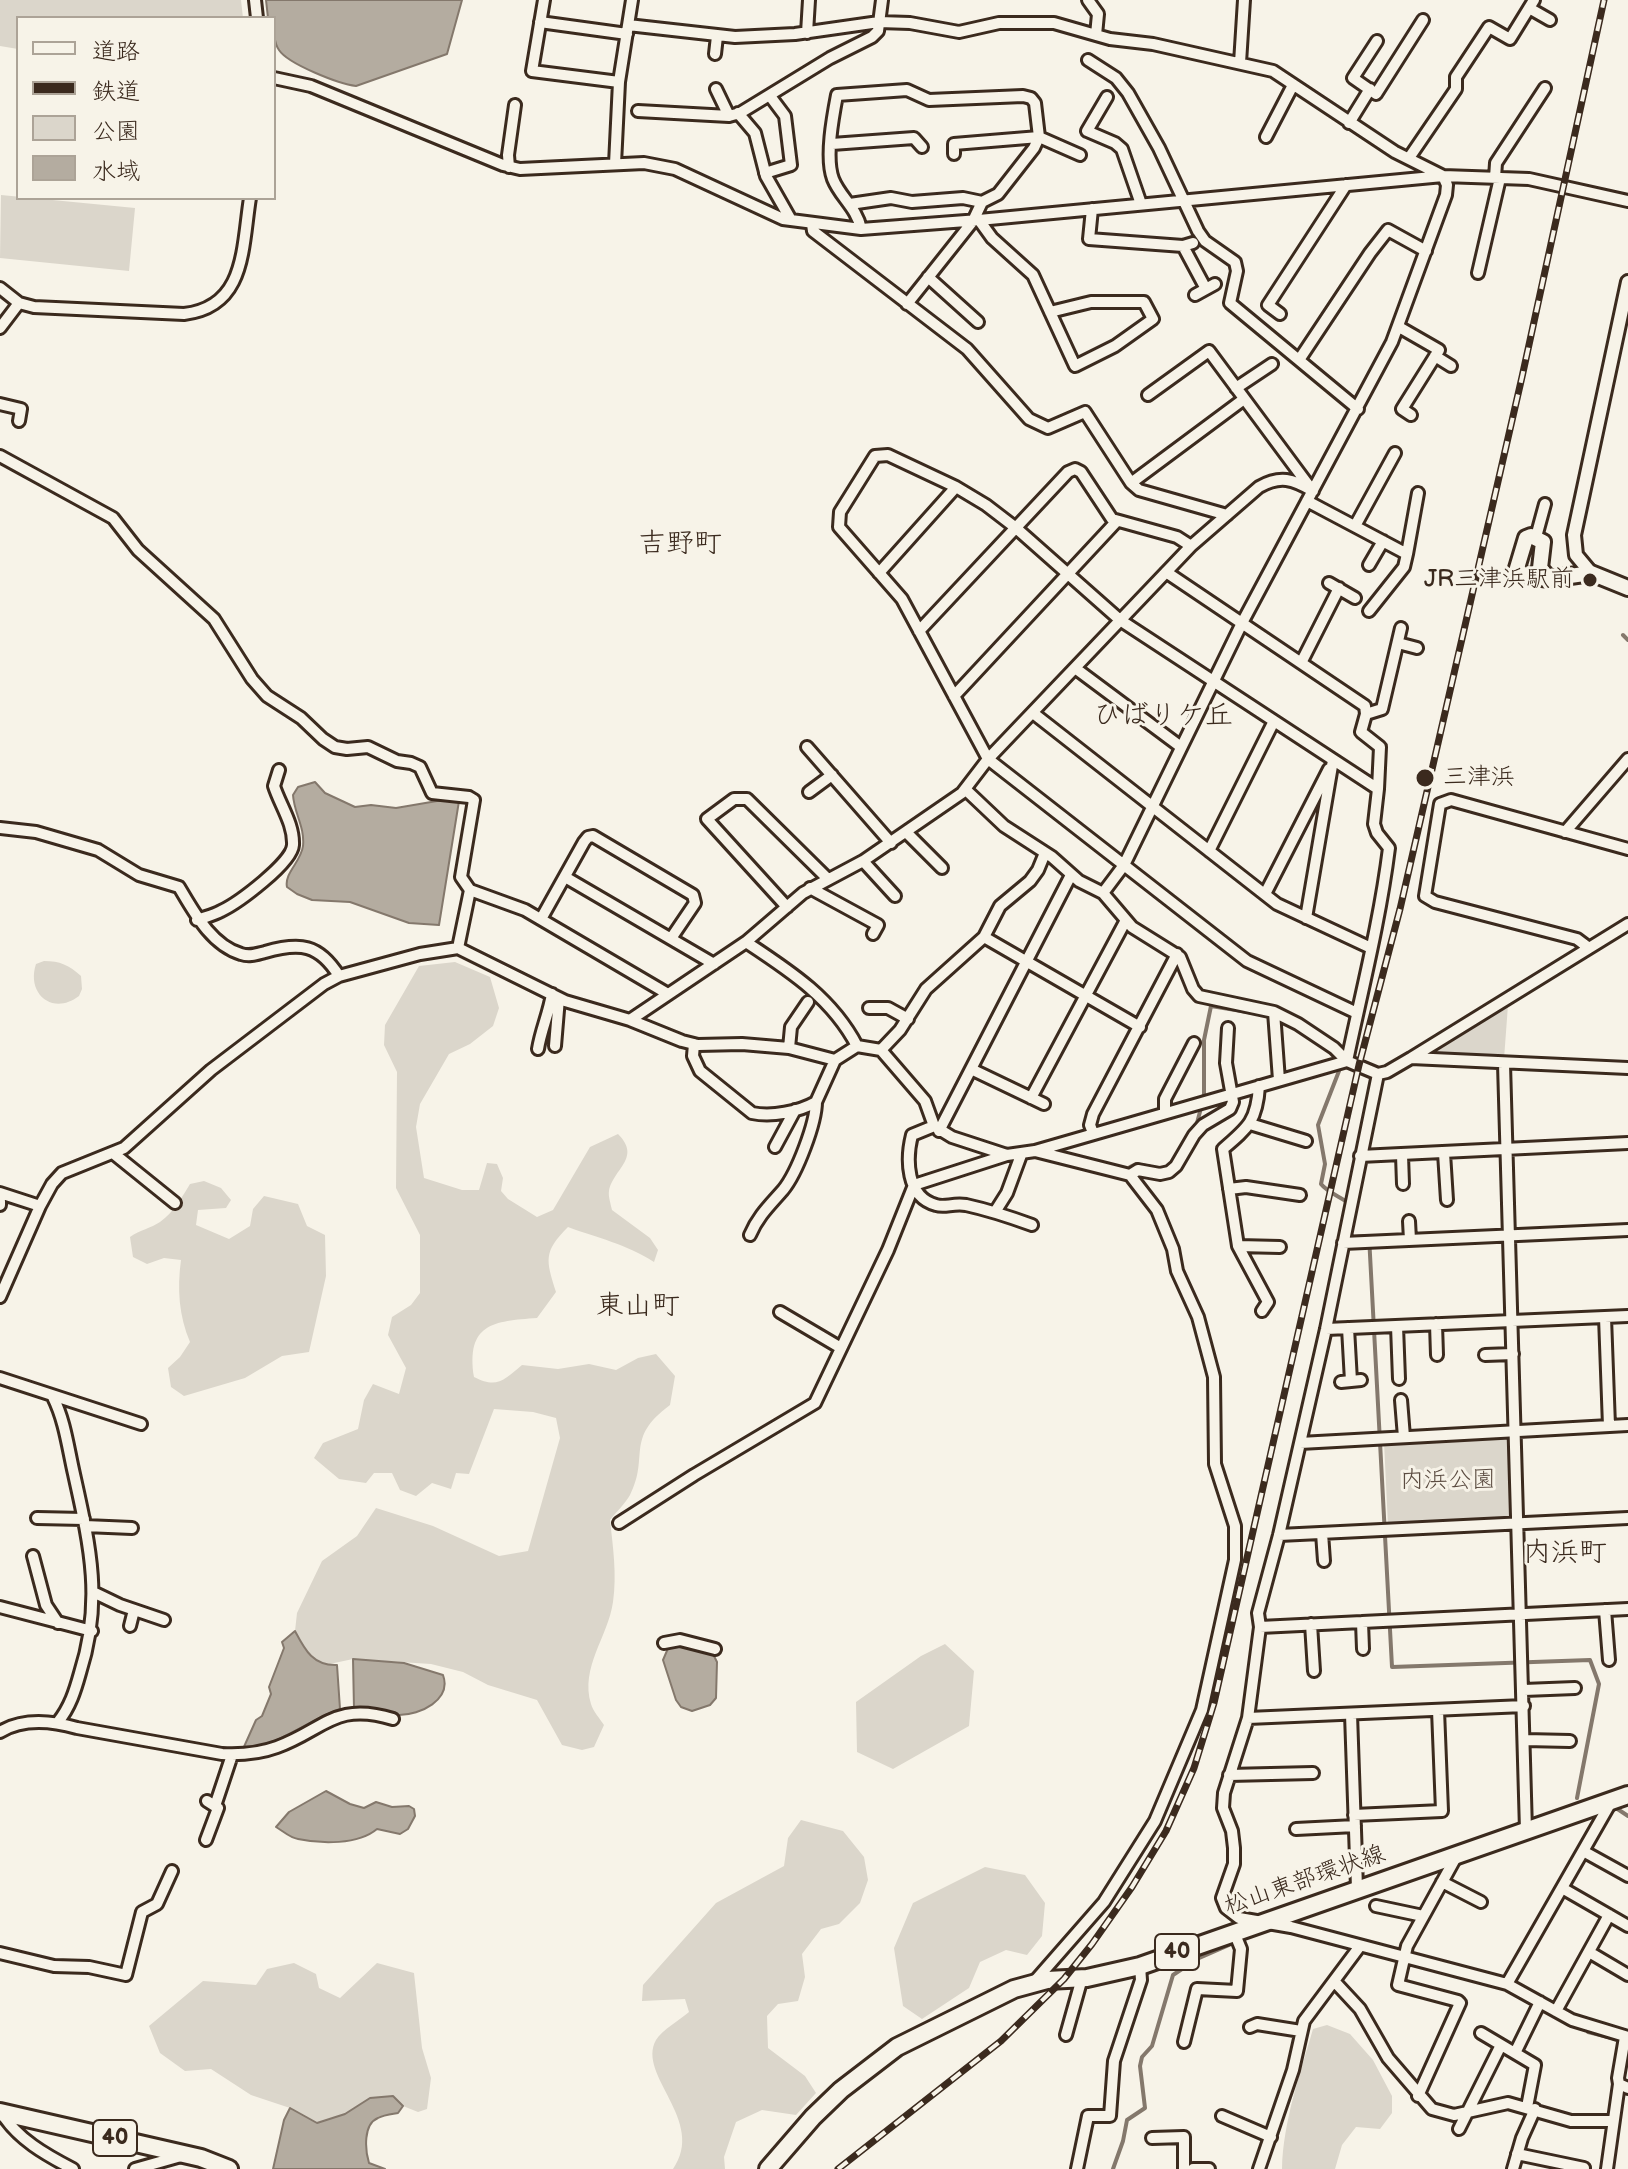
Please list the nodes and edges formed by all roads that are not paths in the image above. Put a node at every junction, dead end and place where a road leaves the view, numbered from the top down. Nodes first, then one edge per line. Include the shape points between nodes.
1 (544, 0) edge
2 (632, 0) edge
3 (806, 0) edge
4 (882, 0) edge
5 (1088, 0) edge
6 (1244, 0) edge
7 (1532, 4) edge
8 (1423, 20) dead end
9 (1550, 20) dead end
10 (540, 22) junction
11 (879, 22) junction
12 (627, 29) junction
13 (807, 33) junction
14 (1096, 35) junction
15 (717, 36) junction
16 (1377, 41) dead end
17 (715, 54) dead end
18 (1088, 60) dead end
19 (1240, 63) junction
20 (276, 78) edge
21 (619, 82) junction
22 (1293, 85) junction
23 (1545, 88) dead end
24 (716, 89) dead end
25 (1370, 89) junction
26 (770, 96) junction
27 (1107, 97) dead end
28 (515, 105) dead end
29 (638, 111) dead end
30 (733, 115) junction
31 (1349, 123) junction
32 (1039, 137) junction
33 (1266, 137) dead end
34 (832, 144) junction
35 (922, 147) dead end
36 (954, 154) dead end
37 (1080, 155) dead end
38 (1409, 158) junction
39 (615, 164) junction
40 (509, 167) junction
41 (765, 173) junction
42 (1443, 176) junction
43 (1498, 178) junction
44 (1346, 185) junction
45 (250, 200) edge
46 (1185, 200) junction
47 (1628, 201) edge
48 (982, 202) junction
49 (850, 204) junction
50 (1141, 204) junction
51 (1092, 209) junction
52 (791, 220) junction
53 (976, 220) junction
54 (812, 224) junction
55 (861, 229) junction
56 (1426, 251) junction
57 (1478, 273) dead end
58 (928, 277) junction
59 (1628, 282) edge
60 (0, 288) edge
61 (1195, 295) dead end
62 (19, 303) junction
63 (907, 304) junction
64 (1050, 312) junction
65 (1280, 314) dead end
66 (978, 322) dead end
67 (1399, 327) junction
68 (0, 328) edge
69 (1435, 356) junction
70 (1299, 360) junction
71 (1272, 364) dead end
72 (1451, 366) dead end
73 (1236, 388) junction
74 (1156, 393) dead end
75 (1244, 399) junction
76 (0, 404) edge
77 (1358, 409) junction
78 (1411, 415) dead end
79 (19, 421) dead end
80 (1395, 453) dead end
81 (0, 456) edge
82 (1131, 483) junction
83 (956, 487) junction
84 (1418, 493) dead end
85 (1310, 496) junction
86 (1545, 504) dead end
87 (1227, 515) junction
88 (1116, 522) junction
89 (1355, 526) junction
90 (1016, 528) junction
91 (1536, 537) junction
92 (1383, 541) junction
93 (1191, 546) junction
94 (1407, 554) junction
95 (1369, 565) dead end
96 (1166, 572) junction
97 (879, 573) junction
98 (1591, 573) junction
99 (1067, 574) junction
100 (1549, 579) junction
101 (1628, 588) edge
102 (1355, 598) dead end
103 (1369, 611) dead end
104 (1120, 620) junction
105 (1242, 623) junction
106 (1401, 628) dead end
107 (919, 631) junction
108 (1398, 643) junction
109 (1417, 648) dead end
110 (1301, 663) junction
111 (1075, 668) junction
112 (1213, 681) junction
113 (954, 696) junction
114 (1033, 713) junction
115 (1366, 714) junction
116 (1274, 721) junction
117 (807, 747) dead end
118 (1181, 747) junction
119 (988, 759) junction
120 (1628, 759) edge
121 (1333, 760) junction
122 (279, 770) dead end
123 (832, 775) junction
124 (965, 789) junction
125 (1378, 789) junction
126 (809, 792) dead end
127 (1153, 806) junction
128 (0, 828) edge
129 (1565, 832) junction
130 (907, 833) junction
131 (891, 843) junction
132 (1628, 849) edge
133 (1209, 851) junction
134 (1045, 853) junction
135 (863, 861) junction
136 (1124, 865) junction
137 (942, 868) dead end
138 (1071, 875) junction
139 (565, 877) junction
140 (828, 879) junction
141 (810, 888) junction
142 (470, 890) junction
143 (1103, 893) junction
144 (1265, 894) junction
145 (895, 896) dead end
146 (787, 907) junction
147 (1306, 918) junction
148 (541, 919) junction
149 (197, 920) junction
150 (1126, 920) junction
151 (1628, 924) edge
152 (873, 934) dead end
153 (672, 937) junction
154 (984, 937) junction
155 (746, 942) junction
156 (458, 948) junction
157 (1371, 948) junction
158 (1589, 948) junction
159 (1177, 954) junction
160 (1026, 963) junction
161 (714, 964) junction
162 (339, 976) junction
163 (668, 994) junction
164 (556, 996) junction
165 (1085, 996) junction
166 (808, 1002) dead end
167 (869, 1008) dead end
168 (1274, 1012) junction
169 (1357, 1013) junction
170 (908, 1019) junction
171 (630, 1020) junction
172 (1140, 1027) junction
173 (1228, 1028) dead end
174 (1194, 1043) dead end
175 (694, 1044) junction
176 (555, 1046) dead end
177 (857, 1046) junction
178 (789, 1048) junction
179 (538, 1049) dead end
180 (881, 1050) junction
181 (1411, 1058) junction
182 (835, 1060) junction
183 (1347, 1061) junction
184 (1504, 1064) junction
185 (1628, 1068) edge
186 (971, 1069) junction
187 (1378, 1074) junction
188 (1279, 1080) junction
189 (1259, 1086) junction
190 (1232, 1094) junction
191 (1031, 1098) junction
192 (816, 1102) junction
193 (1044, 1104) dead end
194 (795, 1110) junction
195 (1165, 1113) junction
196 (1250, 1124) junction
197 (936, 1128) junction
198 (1093, 1133) junction
199 (1306, 1141) dead end
200 (1628, 1143) edge
201 (775, 1147) dead end
202 (1508, 1150) junction
203 (1035, 1151) junction
204 (113, 1153) junction
205 (1444, 1153) junction
206 (1007, 1155) junction
207 (1021, 1155) junction
208 (1402, 1155) junction
209 (1360, 1156) junction
210 (1130, 1175) junction
211 (1403, 1184) dead end
212 (914, 1185) junction
213 (1229, 1189) junction
214 (0, 1193) edge
215 (1300, 1195) dead end
216 (1447, 1200) dead end
217 (175, 1203) dead end
218 (40, 1206) junction
219 (995, 1212) junction
220 (1409, 1221) dead end
221 (1032, 1225) dead end
222 (1628, 1230) edge
223 (750, 1235) dead end
224 (1511, 1236) junction
225 (1410, 1240) junction
226 (1343, 1243) junction
227 (1238, 1246) junction
228 (1280, 1247) dead end
229 (0, 1297) edge
230 (1262, 1311) dead end
231 (780, 1312) dead end
232 (1628, 1316) edge
233 (1605, 1317) junction
234 (1513, 1321) junction
235 (1436, 1324) junction
236 (1397, 1326) junction
237 (1348, 1328) junction
238 (1326, 1329) junction
239 (841, 1348) junction
240 (1513, 1354) junction
241 (1437, 1355) dead end
242 (1485, 1355) dead end
243 (0, 1378) edge
244 (1399, 1379) dead end
245 (1351, 1381) dead end
246 (53, 1397) junction
247 (1401, 1400) dead end
248 (141, 1424) dead end
249 (1628, 1425) edge
250 (1609, 1426) junction
251 (1514, 1431) junction
252 (1404, 1437) junction
253 (1300, 1443) junction
254 (37, 1518) dead end
255 (1628, 1518) edge
256 (85, 1522) junction
257 (619, 1523) dead end
258 (1516, 1523) junction
259 (132, 1528) dead end
260 (1322, 1533) junction
261 (1279, 1535) junction
262 (33, 1556) dead end
263 (1324, 1561) dead end
264 (93, 1592) junction
265 (0, 1607) edge
266 (1628, 1609) edge
267 (134, 1610) junction
268 (1605, 1610) junction
269 (1520, 1614) junction
270 (164, 1620) dead end
271 (1362, 1622) junction
272 (58, 1623) junction
273 (1311, 1624) junction
274 (130, 1626) dead end
275 (1260, 1627) junction
276 (92, 1631) junction
277 (664, 1643) dead end
278 (715, 1649) dead end
279 (1363, 1649) dead end
280 (1609, 1660) dead end
281 (1314, 1671) dead end
282 (1575, 1688) dead end
283 (1524, 1690) junction
284 (1524, 1706) junction
285 (1438, 1710) junction
286 (1351, 1714) junction
287 (1248, 1718) junction
288 (393, 1719) dead end
289 (58, 1722) junction
290 (0, 1732) edge
291 (1525, 1740) junction
292 (1570, 1741) dead end
293 (232, 1755) junction
294 (1313, 1773) dead end
295 (1229, 1775) junction
296 (1620, 1798) edge
297 (1355, 1820) junction
298 (1296, 1829) dead end
299 (1526, 1830) junction
300 (206, 1840) dead end
301 (1583, 1851) junction
302 (1458, 1853) junction
303 (172, 1871) dead end
304 (1628, 1876) edge
305 (1442, 1882) junction
306 (1357, 1888) junction
307 (1562, 1888) junction
308 (1481, 1902) dead end
309 (1376, 1906) dead end
310 (1609, 1915) junction
311 (1423, 1916) junction
312 (1261, 1922) junction
313 (1628, 1926) edge
314 (1234, 1932) junction
315 (1360, 1946) junction
316 (1589, 1952) junction
317 (0, 1953) edge
318 (1404, 1957) junction
319 (1140, 1966) junction
320 (1628, 1975) edge
321 (1082, 1978) junction
322 (1334, 1981) junction
323 (1032, 1983) junction
324 (1507, 1984) junction
325 (1540, 2002) junction
326 (1556, 2011) junction
327 (1250, 2027) dead end
328 (1301, 2031) junction
329 (1481, 2033) dead end
330 (1066, 2035) dead end
331 (1199, 2035) dead end
332 (1627, 2037) edge
333 (1501, 2045) junction
334 (1515, 2053) junction
335 (1624, 2086) edge
336 (1418, 2096) junction
337 (1531, 2108) junction
338 (1467, 2110) junction
339 (0, 2112) edge
340 (1222, 2116) dead end
341 (1612, 2121) junction
342 (1459, 2129) dead end
343 (1271, 2137) junction
344 (1152, 2138) dead end
345 (1517, 2154) junction
346 (187, 2155) junction
347 (1568, 2167) edge
348 (1584, 2168) edge
349 (73, 2169) edge
350 (135, 2169) edge
351 (229, 2169) edge
352 (768, 2169) edge
353 (1077, 2169) edge
354 (1184, 2169) edge
355 (1193, 2169) edge
356 (1209, 2169) edge
357 (1259, 2169) edge
358 (1513, 2169) edge
359 (1607, 2169) edge

1 - 10 street
2 - 12 street
3 - 13 street
4 - 11 street
5 - 14 street via 1098,14
6 - 19 street
7 - 9 street
7 - 38 street via 1510,39 1489,27 1456,77 1456,89
8 - 25 street via 1376,94
10 - 12 street
10 - 21 street via 532,71
11 - 13 street
11 - 14 street via 959,32 999,23 1054,23
11 - 26 street via 872,37
12 - 15 street
12 - 21 street
13 - 15 street
14 - 19 street
15 - 17 street
16 - 25 street via 1353,78
18 - 46 street via 1128,93
19 - 22 street via 1273,71
20 - 40 street via 311,86
21 - 39 street
22 - 31 street
22 - 33 street
23 - 43 street via 1496,163
24 - 30 street
25 - 31 street
26 - 30 street
26 - 41 street via 785,116 791,165
27 - 50 street via 1087,131 1122,149
28 - 40 street
29 - 30 street
30 - 41 street via 755,133
31 - 38 street
32 - 34 street via 1031,98 929,100 907,90 837,95
32 - 36 street via 954,144
32 - 37 street
32 - 48 street via 998,194
34 - 35 street via 914,138
34 - 49 street via 832,178
38 - 42 street
39 - 40 street
39 - 52 street via 675,169
41 - 52 street
42 - 43 street
42 - 44 street
42 - 56 street via 1446,195
43 - 47 street via 1529,179
43 - 57 street
44 - 46 street
44 - 65 street via 1268,305
45 - 62 street via 234,283 225,296 200,312 54,309
46 - 50 street
46 - 70 street via 1205,241 1235,262 1230,303
48 - 49 street via 891,198
48 - 53 street
49 - 55 street
50 - 51 street
51 - 53 street
51 - 61 street via 1089,239 1188,245 1210,287
52 - 54 street
53 - 55 street
53 - 58 street
53 - 64 street via 1033,275
54 - 55 street
54 - 63 street via 813,231
56 - 67 street
56 - 70 street via 1388,230
58 - 63 street
58 - 66 street
59 - 98 street via 1574,535 1576,555
60 - 62 street
62 - 68 street
63 - 82 street via 967,349 1040,426 1055,427 1085,412
64 - 64 street via 1075,366 1153,319 1144,302 1091,302
67 - 69 street via 1439,350
67 - 77 street
69 - 72 street
69 - 78 street via 1402,409
70 - 77 street
71 - 73 street
73 - 74 street via 1209,351
73 - 75 street
75 - 82 street
75 - 85 street
76 - 79 street via 21,409
77 - 85 street
80 - 89 street
81 - 142 street via 113,518 138,550 214,619 267,696 323,739 335,747 368,747 411,763 420,767 432,793 474,800 461,877
82 - 87 street via 1152,495
83 - 90 street
83 - 97 street
83 - 97 street via 888,455 875,456 838,519 839,527
84 - 94 street
85 - 87 street via 1290,479 1270,480
85 - 89 street
85 - 105 street
86 - 91 street
87 - 93 street
88 - 90 street via 1075,469
88 - 93 street via 1177,537
88 - 99 street
89 - 92 street
90 - 99 street
90 - 107 street
91 - 100 main road via 1543,542 1541,571
91 - 100 main road via 1526,538 1517,568 1523,575
92 - 94 street
92 - 95 street
93 - 96 street
94 - 103 street via 1404,567
96 - 104 street
96 - 105 street
97 - 107 street via 902,599
98 - 100 main road
98 - 101 main road
99 - 104 street
99 - 113 street
102 - 110 street via 1334,586
104 - 111 street
104 - 112 street
105 - 110 street
105 - 112 street
106 - 108 street
107 - 113 street
108 - 109 street
108 - 115 street via 1382,709
110 - 115 street via 1365,706
111 - 114 street
111 - 118 street
112 - 116 street
112 - 118 street
113 - 119 street
114 - 119 street
114 - 127 street
115 - 125 street via 1361,732 1380,747
116 - 121 street
116 - 133 street
117 - 123 street
118 - 127 street
119 - 124 street
119 - 136 street
120 - 129 street
121 - 125 street
121 - 144 street
121 - 147 street
122 - 149 street via 274,786 292,834 291,852 279,868 224,910
123 - 126 street
123 - 131 street
124 - 130 street
124 - 134 street via 1004,826
125 - 157 street via 1374,824 1389,848
127 - 133 street
127 - 136 street
128 - 149 street via 87,847 139,875 173,884
129 - 132 street
129 - 158 street via 1443,801 1425,896 1577,939
130 - 131 street
130 - 137 street
131 - 135 street
133 - 144 street
134 - 138 street
134 - 154 street via 1030,881 1000,906
135 - 140 street
135 - 145 street
136 - 143 street
136 - 169 street via 1247,961
138 - 143 street
138 - 160 street
139 - 148 street
139 - 153 street
139 - 153 street via 588,837 599,838 693,895 695,903
140 - 141 street
140 - 146 street via 747,799 734,799 707,819
141 - 146 street
141 - 152 street via 878,925
142 - 148 street
142 - 156 street
143 - 150 street
144 - 147 street
146 - 155 street
147 - 157 street
148 - 163 street
149 - 162 street via 237,952 253,955 300,946 323,955
150 - 159 street
150 - 165 street
151 - 158 street
153 - 161 street
154 - 160 street
154 - 170 street via 926,989
155 - 161 street
155 - 177 street via 815,990
156 - 162 street
156 - 164 street
157 - 169 street
158 - 181 street
159 - 168 street via 1199,996
159 - 172 street
160 - 165 street
160 - 186 street
161 - 163 street
162 - 204 street via 211,1070
163 - 171 street
164 - 171 street
164 - 176 street
164 - 179 street
165 - 172 street
165 - 191 street
166 - 178 street via 791,1027
167 - 170 street via 895,1010
168 - 183 street
168 - 188 street
169 - 183 street
170 - 180 street
171 - 175 street
172 - 198 street via 1091,1119
173 - 190 street via 1226,1063
174 - 195 street via 1165,1099
175 - 178 street
175 - 194 street via 700,1071 752,1113
177 - 180 street
177 - 182 street
178 - 182 street
180 - 197 street via 925,1101
181 - 184 street
181 - 187 street
182 - 192 street
183 - 187 street
183 - 188 street
184 - 185 street
184 - 202 street
186 - 191 street
186 - 197 street
187 - 209 street
188 - 189 street
189 - 190 street
189 - 196 street
190 - 195 street
190 - 210 street via 1230,1109 1203,1125 1169,1172 1138,1170
191 - 193 street
192 - 194 street
192 - 223 street via 793,1174
194 - 201 street
195 - 198 street
196 - 199 street
196 - 213 street via 1223,1149
197 - 206 street
197 - 212 street via 912,1135 908,1159
198 - 203 street
200 - 202 street
202 - 205 street
202 - 224 street
203 - 207 street
203 - 210 street
204 - 217 street
204 - 218 street via 62,1173
205 - 208 street
205 - 216 street
206 - 207 street
206 - 212 street
207 - 219 street
208 - 209 street
208 - 211 street
209 - 226 street
210 - 323 street via 1157,1210 1198,1317 1214,1377 1215,1464 1235,1526 1235,1560 1202,1710 1155,1821 1104,1902
212 - 219 street via 935,1205
212 - 239 street
213 - 215 street
213 - 227 street
214 - 218 street
218 - 229 street
219 - 221 street
220 - 225 street
222 - 224 street
224 - 225 street
224 - 234 street
225 - 226 street
226 - 238 street
227 - 228 street
227 - 230 street via 1268,1302
231 - 239 street
232 - 233 street
233 - 234 street
233 - 250 street
234 - 235 street
234 - 240 street
235 - 236 street
235 - 241 street
236 - 237 street
236 - 244 street
237 - 238 street
237 - 245 street
238 - 253 street
239 - 257 street via 815,1403
240 - 242 street
240 - 251 street
243 - 246 street
246 - 248 street
246 - 256 street
247 - 252 street
249 - 250 street
250 - 251 street
251 - 252 street
251 - 258 street
252 - 253 street
253 - 261 street
254 - 256 street
255 - 258 street
256 - 259 street
256 - 264 street
258 - 260 street
258 - 269 street
260 - 261 street
260 - 263 street
261 - 275 street via 1258,1613
262 - 272 street via 46,1605
264 - 267 street
264 - 276 street
265 - 272 street
266 - 268 street
267 - 270 street
267 - 274 street
268 - 269 street
268 - 280 street
269 - 271 street
269 - 283 street
271 - 273 street
271 - 279 street
272 - 276 street
273 - 275 street
273 - 281 street
275 - 287 street
276 - 289 street via 69,1709
277 - 278 street via 680,1640
282 - 283 street
283 - 284 street
284 - 285 street
284 - 291 street
285 - 286 street
285 - 297 street via 1442,1811
286 - 287 street
286 - 297 street
287 - 295 street
288 - 293 street via 348,1713 281,1746
289 - 290 street via 23,1722
289 - 293 street
291 - 292 street
291 - 299 street
293 - 300 street via 211,1803 218,1808
294 - 295 street
295 - 312 street via 1223,1808 1232,1831 1234,1864 1222,1898 1231,1915
296 - 299 main road, 松山東部環状線 / 40
296 - 301 street
297 - 298 street
297 - 306 street
299 - 302 main road, 松山東部環状線 / 40
301 - 304 street
301 - 307 street
302 - 305 street
302 - 306 main road, 松山東部環状線 / 40
303 - 317 street via 157,1904 142,1912 126,1975
305 - 308 street
305 - 311 street
306 - 312 main road, 松山東部環状線 / 40
307 - 310 street
307 - 324 street
309 - 311 street
310 - 313 street
310 - 316 street
311 - 318 street
312 - 314 main road, 松山東部環状線 / 40
312 - 315 street
314 - 319 main road, 松山東部環状線 / 40
314 - 331 street via 1241,1949 1237,1991 1197,1989 1185,2037
315 - 318 street
315 - 322 street
316 - 320 street
316 - 326 street
318 - 324 street
318 - 336 street via 1398,1985 1460,2003
319 - 321 main road, 松山東部環状線 / 40
319 - 353 street via 1141,1980 1114,2061 1110,2116 1088,2116
321 - 323 main road, 松山東部環状線 / 40
321 - 330 street
322 - 328 street
322 - 336 street via 1360,2009
323 - 352 main road, 松山東部環状線 / 40 via 993,1998 877,2061 813,2117
324 - 325 street
325 - 326 street
325 - 334 street
326 - 332 street
327 - 328 street
328 - 343 street
329 - 333 street
332 - 335 street via 1618,2068
333 - 334 street
333 - 338 street
334 - 337 street via 1535,2065
335 - 341 street
336 - 338 street via 1441,2114
337 - 338 street via 1508,2103
337 - 341 street via 1571,2121
337 - 345 street
338 - 342 street
339 - 346 main road, 40
339 - 349 street via 25,2140
340 - 343 street
341 - 359 street
343 - 357 street
344 - 354 street via 1184,2137
345 - 347 street
345 - 358 street
346 - 350 street
346 - 351 main road, 40
347 - 348 street
355 - 356 street

